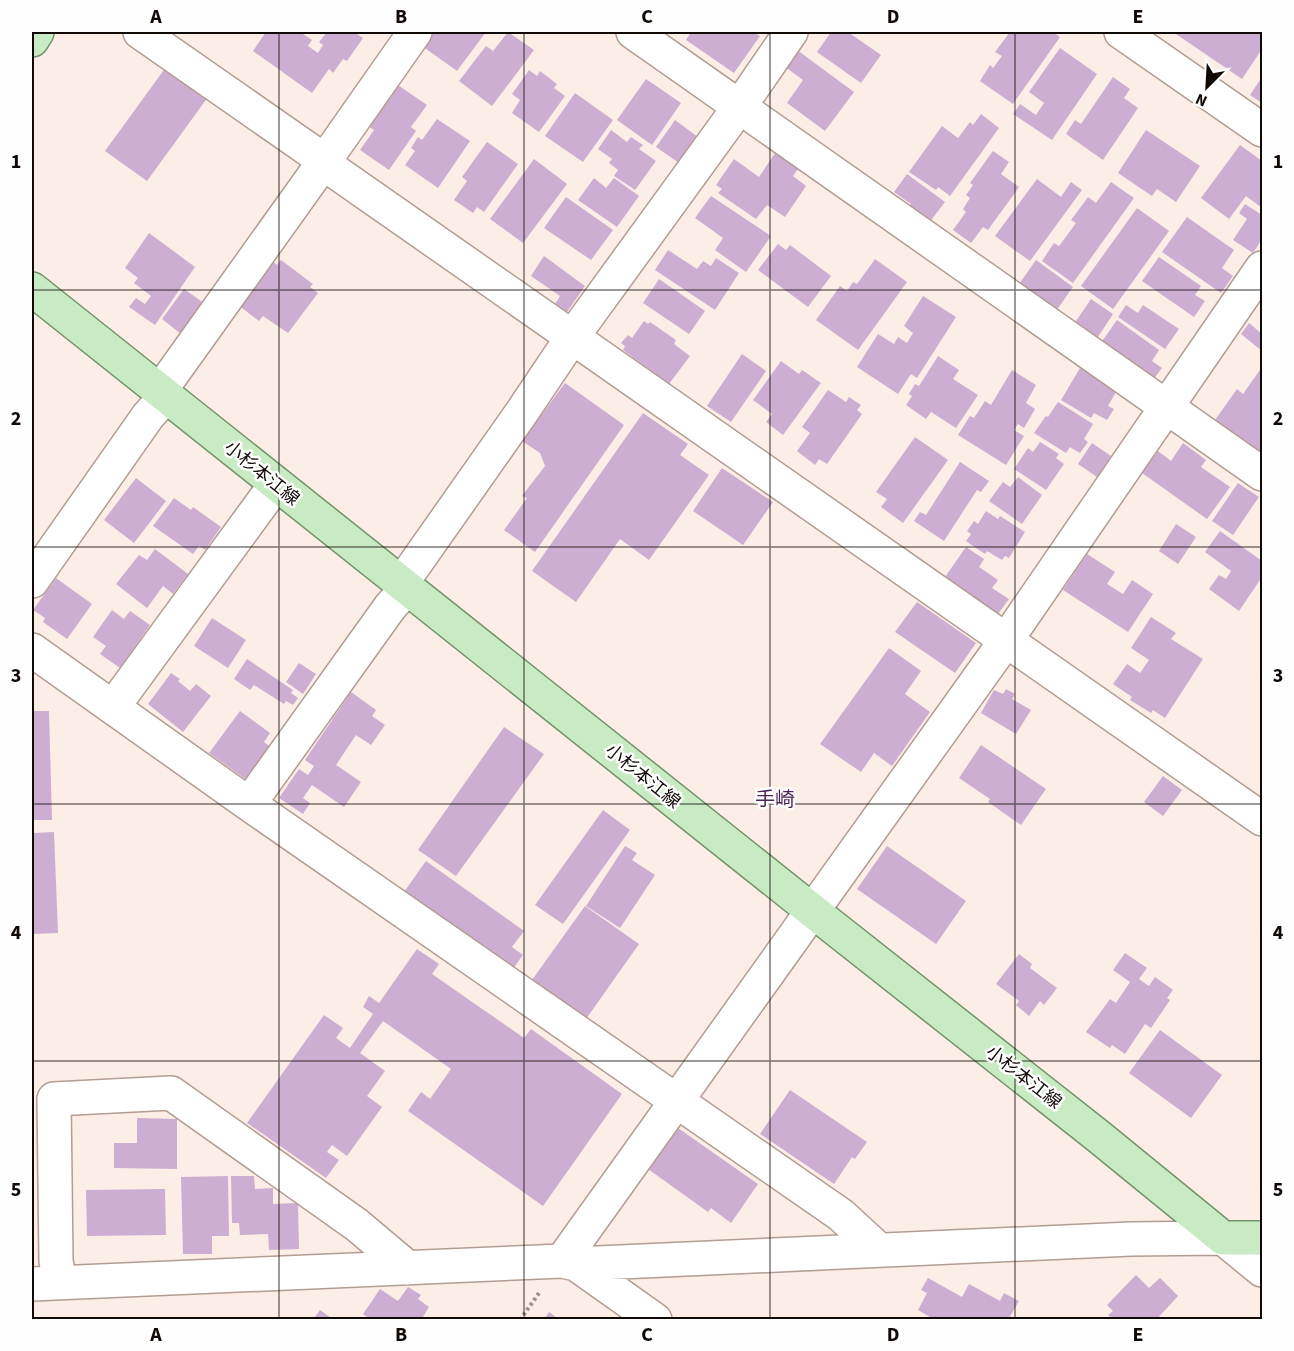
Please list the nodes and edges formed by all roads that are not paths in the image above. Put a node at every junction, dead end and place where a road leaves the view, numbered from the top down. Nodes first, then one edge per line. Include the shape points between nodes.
1 (37, 32) edge
2 (141, 32) edge
3 (415, 32) edge
4 (633, 32) edge
5 (791, 32) edge
6 (1121, 32) edge
7 (32, 40) edge
8 (740, 106) junction
9 (1263, 130) edge
10 (324, 162) junction
11 (1263, 268) edge
12 (32, 289) edge
13 (573, 336) junction
14 (163, 394) junction
15 (1167, 407) junction
16 (1263, 474) edge
17 (276, 484) junction
18 (32, 581) edge
19 (404, 586) junction
20 (1007, 639) junction
21 (32, 650) edge
22 (113, 707) junction
23 (249, 804) junction
24 (1263, 819) edge
25 (814, 912) junction
26 (677, 1102) junction
27 (1223, 1238) junction
28 (1263, 1238) edge
29 (879, 1250) junction
30 (569, 1263) junction
31 (408, 1268) junction
32 (1263, 1270) edge
33 (46, 1283) edge
34 (655, 1320) edge

1 - 7 main road
2 - 10 street
3 - 10 street
4 - 8 street
5 - 8 street
6 - 9 street
8 - 13 street
8 - 15 street
10 - 13 street
10 - 14 street
11 - 15 street
12 - 14 main road, 小杉本江線
13 - 19 street
13 - 20 street
14 - 17 main road, 小杉本江線
14 - 18 street
15 - 16 street
15 - 20 street
17 - 19 main road, 小杉本江線
17 - 22 street
19 - 23 street
19 - 25 main road, 小杉本江線
20 - 24 street
20 - 25 street
21 - 22 street
22 - 23 street
23 - 26 street
25 - 26 street
25 - 27 main road, 小杉本江線
26 - 29 street via 841,1215
26 - 30 street
27 - 28 main road
27 - 29 street
27 - 32 street
29 - 30 street
30 - 31 street
30 - 34 street
31 - 33 street
31 - 33 street via 357,1225 171,1093 54,1099 56,1261

